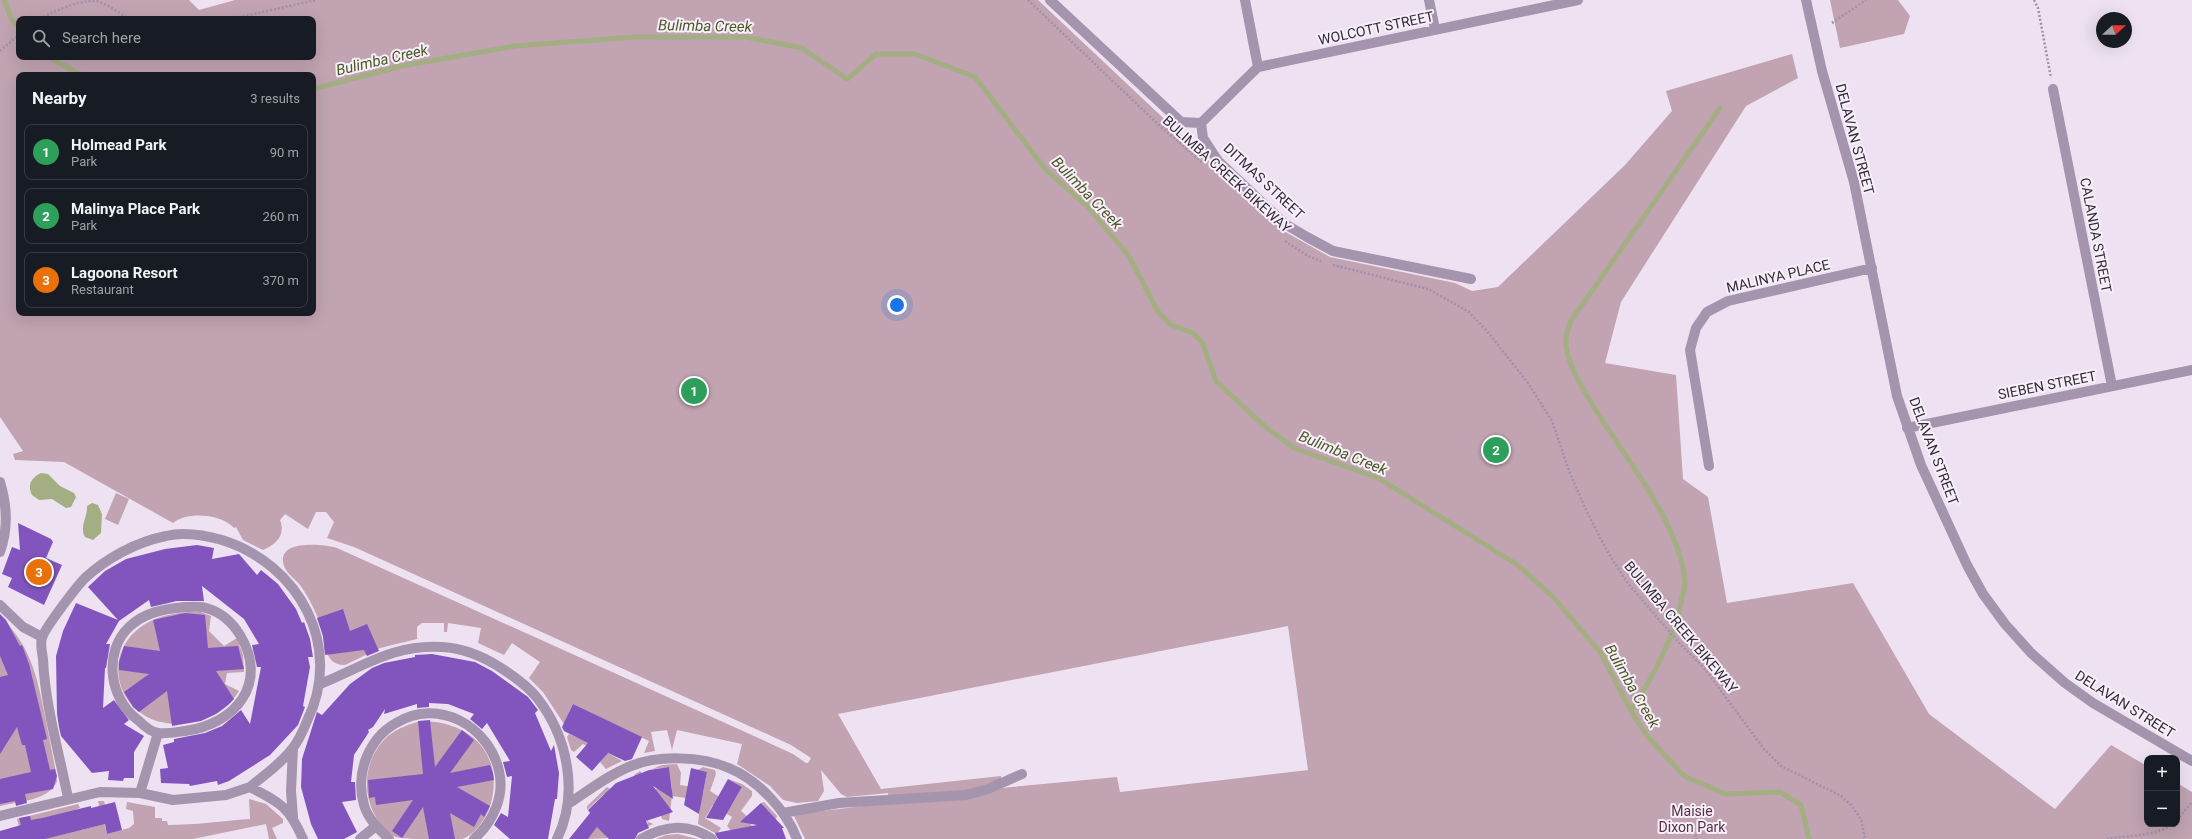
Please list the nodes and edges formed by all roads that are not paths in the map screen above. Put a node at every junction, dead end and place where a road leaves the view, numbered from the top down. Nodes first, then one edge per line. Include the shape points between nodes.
1 (1050, 0) edge
2 (1245, 0) edge
3 (1429, 0) edge
4 (1578, 0) edge
5 (1806, 0) edge
6 (1435, 29) junction
7 (1258, 67) junction
8 (2053, 89) road end
9 (1201, 123) junction
10 (1872, 268) junction
11 (1471, 279) dead end
12 (2192, 370) edge
13 (2112, 386) junction
14 (1907, 428) junction
15 (1709, 466) dead end
16 (0, 482) edge
17 (0, 552) edge
18 (0, 605) edge
19 (42, 637) junction
20 (320, 684) junction
21 (158, 733) junction
22 (293, 748) junction
23 (2192, 761) edge
24 (1022, 774) dead end
25 (250, 787) junction
26 (140, 793) junction
27 (68, 798) junction
28 (568, 804) junction
29 (783, 813) junction
30 (0, 816) edge
31 (293, 817) junction
32 (376, 826) junction
33 (303, 839) edge
34 (360, 839) edge
35 (389, 839) edge
36 (474, 839) edge
37 (557, 839) edge
38 (641, 839) edge
39 (712, 839) edge
40 (797, 839) edge

1 - 9 street via 1181,122
2 - 7 street
3 - 6 street
4 - 6 street, WOLCOTT STREET
5 - 10 street, DELAVAN STREET via 1822,71 1854,182
6 - 7 street, WOLCOTT STREET
7 - 9 street
8 - 13 street, CALANDA STREET
9 - 11 street, DITMAS STREET via 1203,138 1218,161 1285,224 1307,238 1333,251
10 - 14 street, DELAVAN STREET via 1897,396
10 - 15 street, MALINYA PLACE via 1728,301 1707,312 1696,328 1690,350
12 - 13 street, SIEBEN STREET
13 - 14 street, SIEBEN STREET
14 - 23 street, DELAVAN STREET via 1921,465 1967,565 1983,594 2005,624 2031,653 2065,683 2093,703
16 - 17 street via 6,519 5,539
18 - 19 street via 23,627
19 - 20 street via 75,588 99,566 129,548 166,536 190,535 212,538 239,545 273,566 294,588 312,620 320,650
19 - 27 street via 44,678
20 - 22 street via 313,710
20 - 28 street via 353,671 373,658 418,647 461,650 491,661 521,681 538,698 551,718 564,748 568,773
21 - 21 street via 134,718 122,703 114,684 112,667 118,644 129,627 162,609 205,607 220,613 236,628 247,646 253,668 249,685 230,714 211,725 192,730
21 - 26 street
22 - 25 street via 284,759
22 - 31 street
24 - 29 street via 988,789 966,795 839,803
25 - 26 street via 226,795 173,800
25 - 31 street via 282,806
26 - 27 street via 100,792
27 - 30 street
28 - 29 street via 630,766 684,757 729,768 753,783 777,804
28 - 37 street
29 - 40 street
31 - 33 street
32 - 34 street
32 - 35 street
32 - 36 street via 364,805 361,782 366,758 378,738 396,722 418,714 442,714 465,722 483,736 496,757 501,779 499,801 490,822
38 - 39 street via 666,828 682,826 698,830

